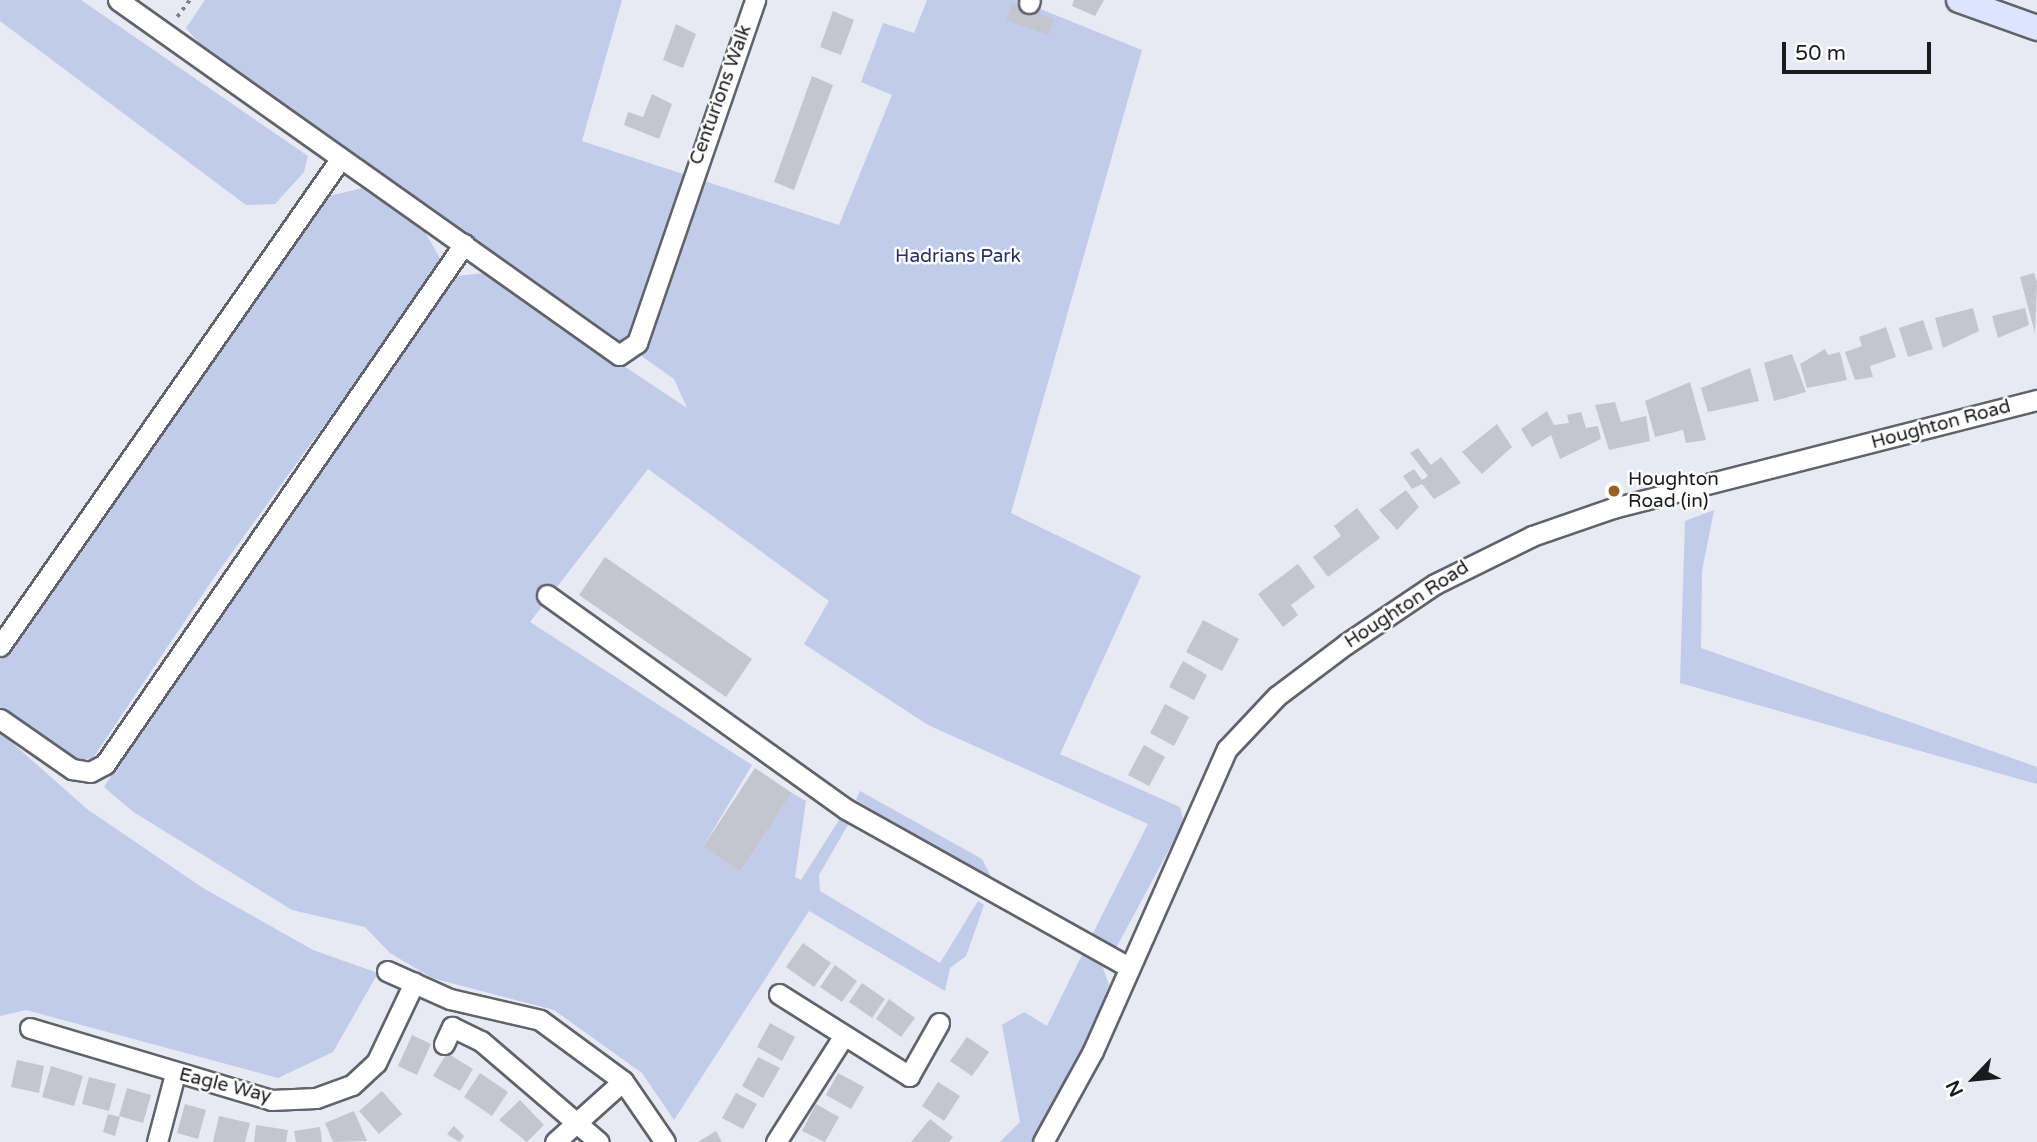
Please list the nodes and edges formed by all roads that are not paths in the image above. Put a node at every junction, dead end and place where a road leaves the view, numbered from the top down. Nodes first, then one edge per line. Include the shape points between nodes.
1 (118, 0) edge
2 (755, 0) edge
3 (1958, 0) edge
4 (2037, 28) edge
5 (341, 158) junction
6 (464, 244) junction
7 (2037, 400) edge
8 (547, 595) dead end
9 (0, 646) edge
10 (0, 719) edge
11 (1129, 967) junction
12 (387, 971) dead end
13 (414, 984) junction
14 (779, 994) dead end
15 (939, 1023) dead end
16 (30, 1028) dead end
17 (843, 1037) junction
18 (444, 1044) dead end
19 (175, 1074) junction
20 (623, 1081) junction
21 (579, 1121) junction
22 (157, 1142) edge
23 (555, 1142) edge
24 (599, 1142) edge
25 (665, 1142) edge
26 (776, 1142) edge
27 (1043, 1142) edge

1 - 5 street
2 - 6 street, Centurions Walk via 637,343 619,355
3 - 4 main road
5 - 6 street
5 - 9 street
6 - 10 street via 105,764 90,772 72,769
7 - 11 street, Houghton Road via 1614,508 1532,536 1435,584 1277,695 1235,739
8 - 11 street via 846,809
11 - 27 street, Houghton Road via 1093,1051
12 - 13 street
13 - 19 street, Eagle Way via 376,1063 352,1084 316,1098 271,1100
13 - 20 street via 450,999 540,1020
14 - 17 street
15 - 17 street via 909,1076
16 - 19 street, Eagle Way
17 - 26 street
18 - 21 street via 452,1027 481,1041
19 - 22 street
20 - 21 street
20 - 25 street
21 - 23 street
21 - 24 street

